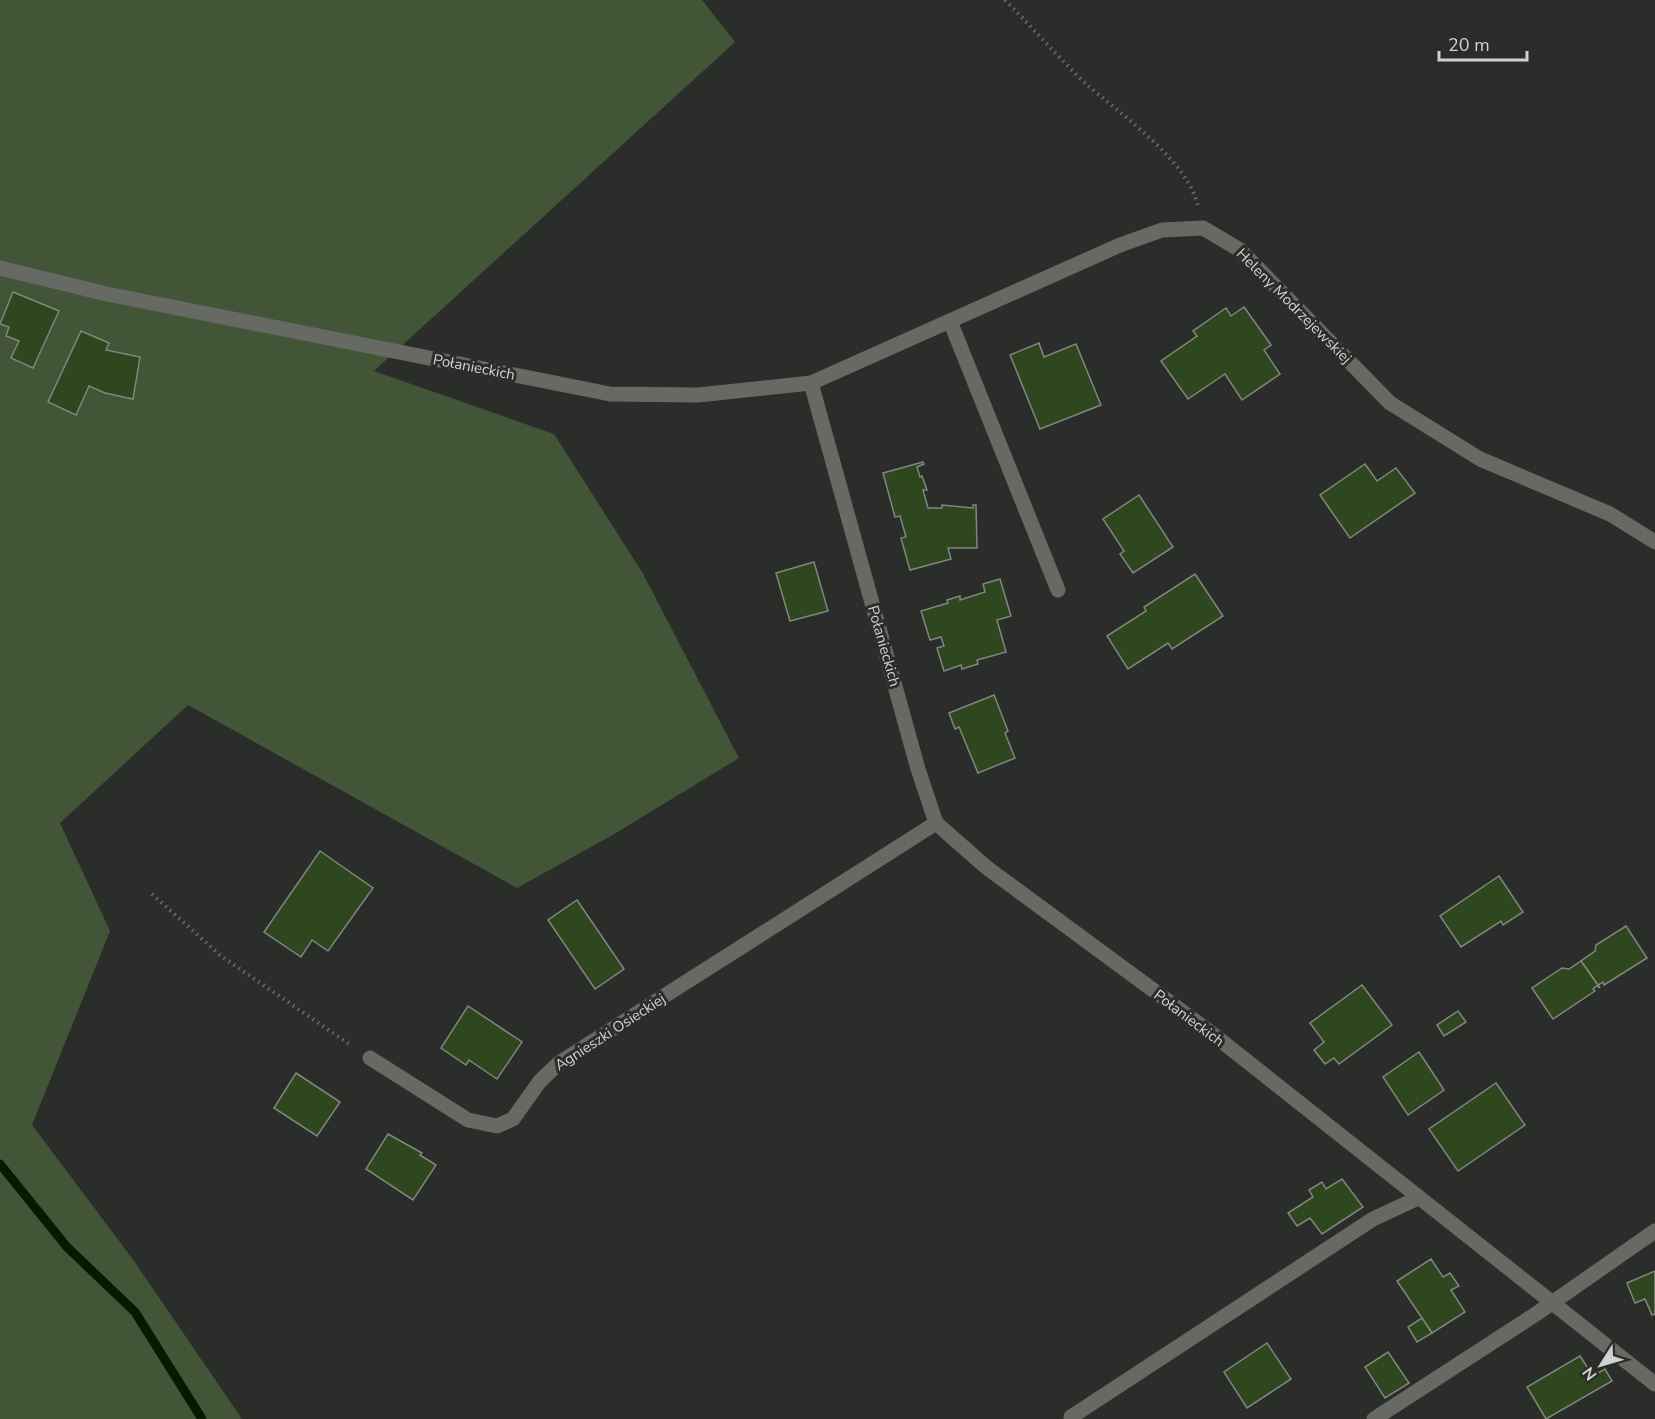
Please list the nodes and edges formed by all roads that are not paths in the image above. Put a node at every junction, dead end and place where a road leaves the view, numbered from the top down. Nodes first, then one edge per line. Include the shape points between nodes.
1 (0, 268) edge
2 (950, 321) junction
3 (811, 383) junction
4 (1655, 542) edge
5 (1058, 590) dead end
6 (936, 823) junction
7 (370, 1058) road end
8 (1418, 1197) junction
9 (1655, 1231) edge
10 (1552, 1301) junction
11 (1655, 1384) edge
12 (1071, 1417) dead end
13 (1374, 1419) edge

1 - 3 street, Połanieckich via 107,294 610,394 698,395
2 - 3 street
2 - 4 street, Heleny Modrzejewskiej via 1120,245 1162,230 1203,228 1240,250 1390,403 1480,459 1610,514
2 - 5 street
3 - 6 street, Połanieckich
6 - 7 street, Agnieszki Osieckiej via 559,1064 540,1081 513,1119 497,1126 468,1120
6 - 8 street, Połanieckich via 986,867 1210,1032
8 - 10 street, Połanieckich
8 - 12 street via 1373,1219
9 - 10 street
10 - 11 street, Połanieckich
10 - 13 street

